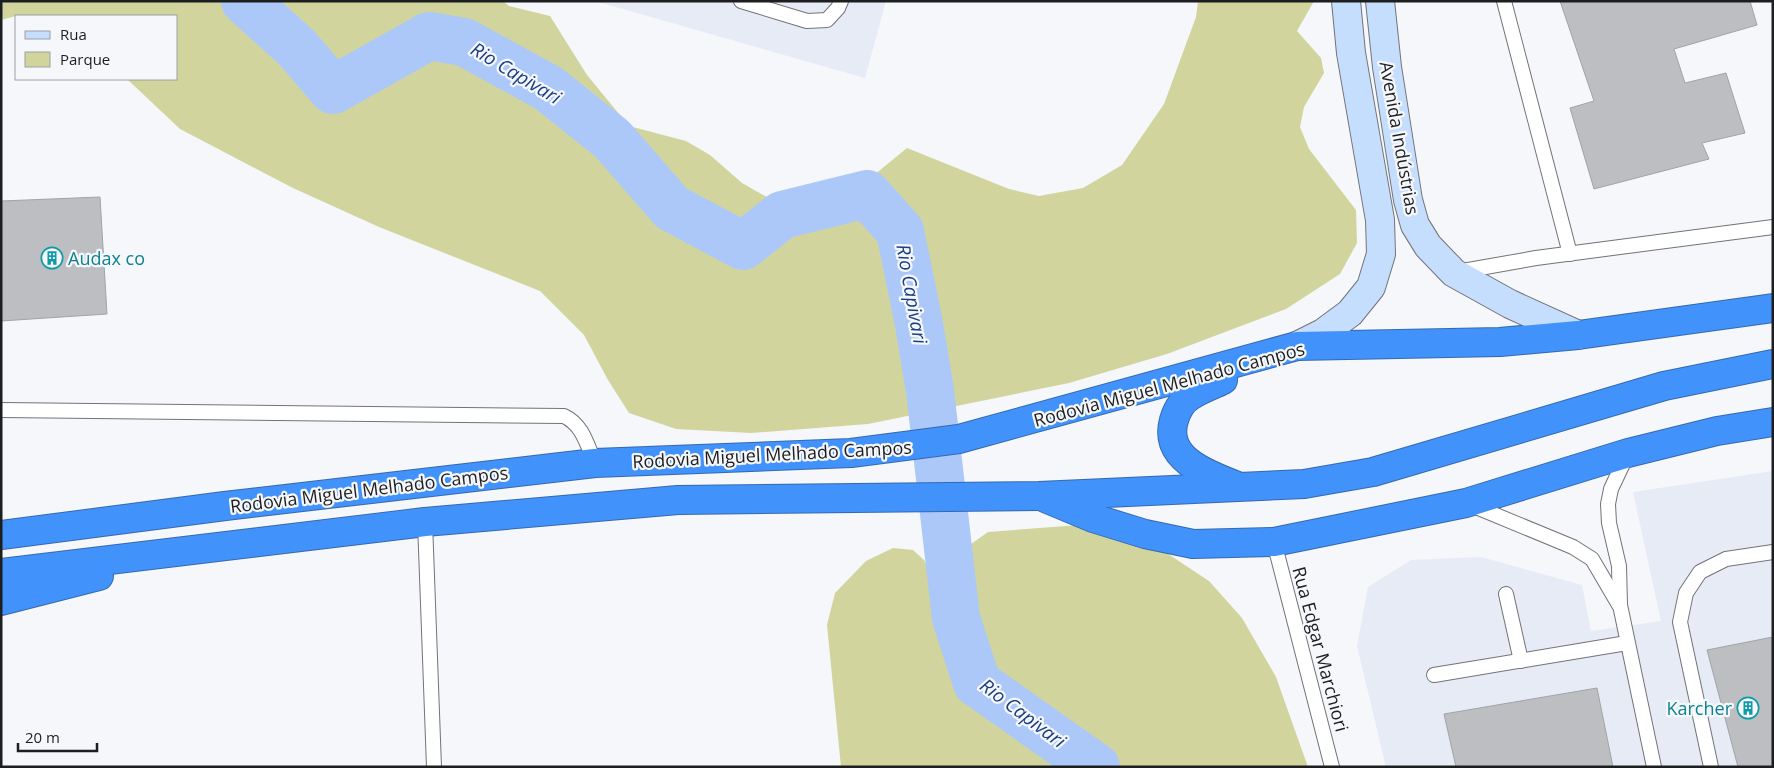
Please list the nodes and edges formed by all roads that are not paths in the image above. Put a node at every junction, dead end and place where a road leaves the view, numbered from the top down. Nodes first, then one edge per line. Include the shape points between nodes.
1 (741, 1) edge
2 (840, 1) edge
3 (1346, 1) edge
4 (1380, 1) edge
5 (1504, 1) edge
6 (1773, 228) edge
7 (1570, 254) junction
8 (1454, 273) junction
9 (1773, 308) edge
10 (1578, 335) junction
11 (1297, 346) junction
12 (1773, 364) edge
13 (1, 410) edge
14 (1773, 422) edge
15 (1628, 453) junction
16 (595, 463) junction
17 (1241, 488) junction
18 (1039, 496) junction
19 (1466, 503) junction
20 (225, 506) junction
21 (1, 516) edge
22 (425, 522) junction
23 (1, 535) edge
24 (1274, 542) junction
25 (214, 548) junction
26 (1773, 552) edge
27 (1, 573) edge
28 (1506, 594) dead end
29 (1, 600) edge
30 (1620, 605) junction
31 (1627, 643) junction
32 (1521, 661) junction
33 (1434, 676) dead end
34 (434, 767) edge
35 (1332, 767) edge
36 (1654, 767) edge
37 (1711, 767) edge

1 - 2 lane via 807,21 827,20
3 - 11 street, Avenida Indústrias via 1351,53 1380,220 1381,254 1371,287 1350,313
4 - 8 street, Avenida Indústrias via 1408,200 1415,224 1428,246
5 - 7 lane
6 - 7 lane
7 - 8 lane
8 - 10 street, Avenida Indústrias via 1510,304
9 - 10 highway, Rodovia Miguel Melhado Campos
10 - 11 highway, Rodovia Miguel Melhado Campos via 1500,342
11 - 16 highway, Rodovia Miguel Melhado Campos via 959,439 851,453
11 - 17 highway via 1190,396 1176,415 1172,438 1180,456
12 - 17 highway via 1664,386 1372,472 1304,484
13 - 16 lane via 557,415 574,420
14 - 15 highway via 1717,431
15 - 19 highway
15 - 30 lane via 1611,489 1608,504 1619,566
16 - 20 highway, Rodovia Miguel Melhado Campos
17 - 18 highway
18 - 22 highway via 678,500
18 - 24 highway via 1093,518 1193,544
19 - 24 highway
19 - 30 lane via 1573,547 1592,559
20 - 21 highway
20 - 23 highway, Rodovia Miguel Melhado Campos
22 - 25 highway
22 - 34 lane
24 - 35 lane, Rua Edgar Marchiori
25 - 27 highway
25 - 29 highway
26 - 37 lane via 1726,559 1700,572 1686,593 1680,622
28 - 32 lane
30 - 31 lane
31 - 32 lane
31 - 36 lane
32 - 33 lane

